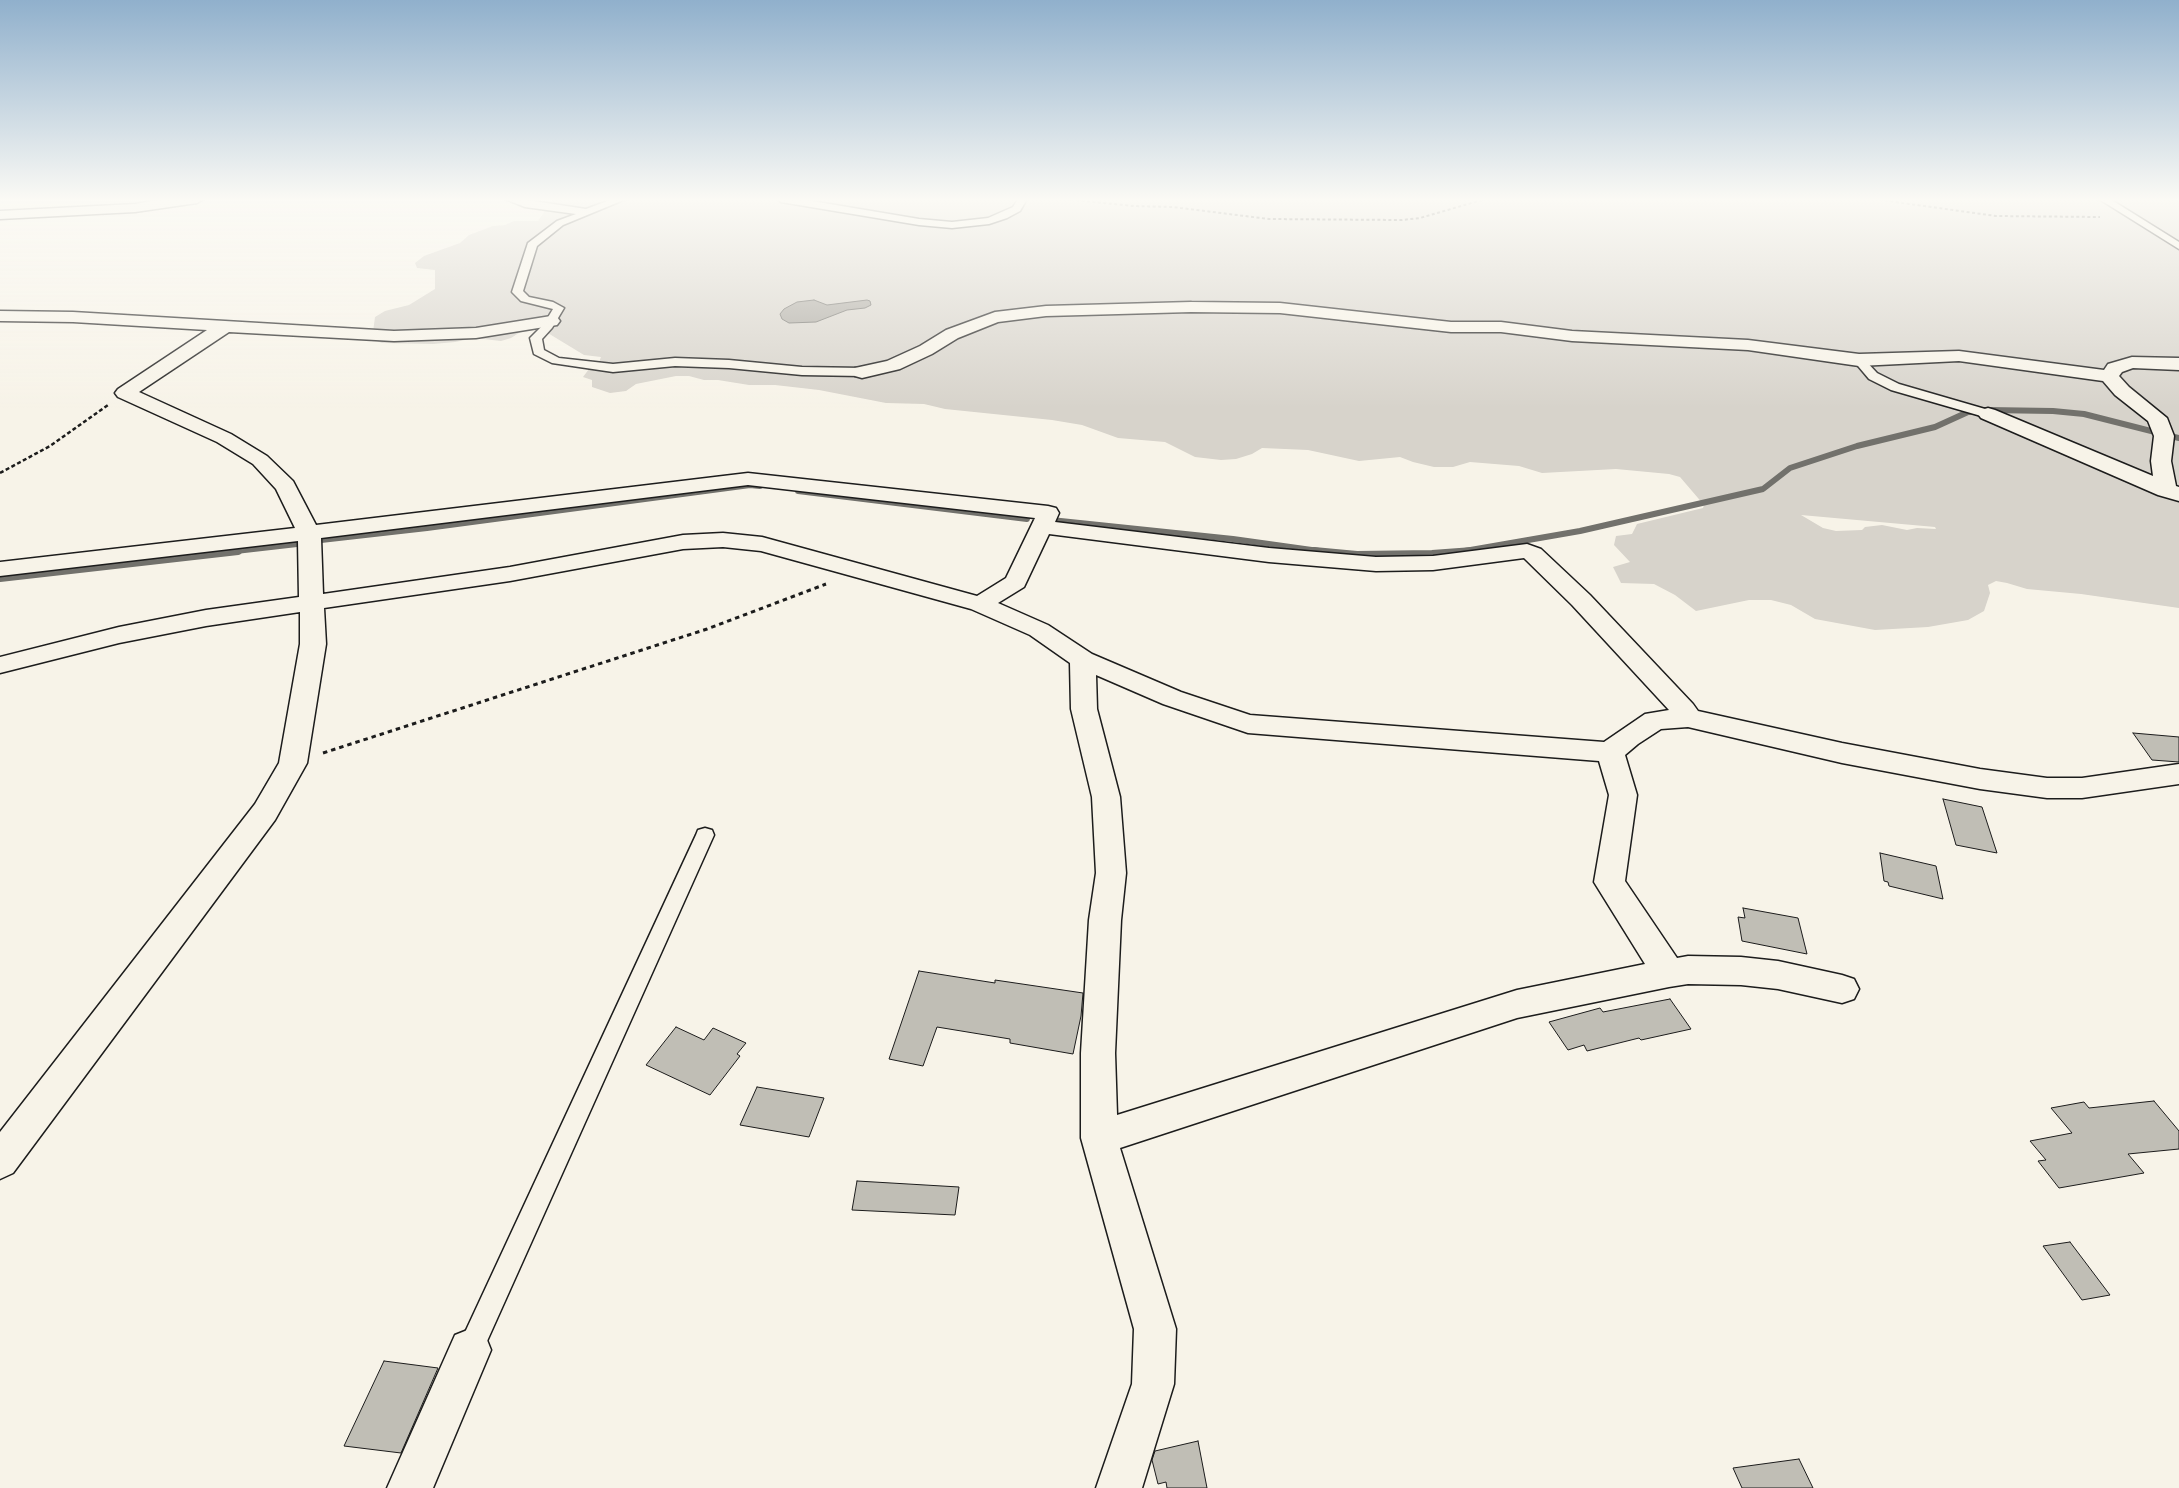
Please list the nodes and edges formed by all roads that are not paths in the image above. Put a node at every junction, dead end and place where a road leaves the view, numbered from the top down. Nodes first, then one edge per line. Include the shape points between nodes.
1 (524, 268) edge
2 (0, 316) edge
3 (551, 321) junction
4 (224, 327) junction
5 (1859, 360) junction
6 (2179, 364) edge
7 (862, 372) joint
8 (2109, 376) junction
9 (1988, 414) joint
10 (2173, 492) edge
11 (1043, 526) junction
12 (310, 533) junction
13 (0, 568) edge
14 (311, 603) junction
15 (980, 604) junction
16 (1082, 660) junction
17 (0, 665) edge
18 (1688, 718) junction
19 (1610, 752) junction
20 (2179, 774) edge
21 (705, 835) dead end
22 (1669, 973) junction
23 (1842, 990) dead end
24 (1099, 1138) junction
25 (0, 1161) edge
26 (470, 1350) joint
27 (410, 1488) edge
28 (1119, 1488) edge

1 - 3 lane via 517,292 525,299 560,308
2 - 4 street via 73,317
3 - 4 street via 476,333 422,336
3 - 7 lane via 536,338 538,352 556,361 613,368 675,362
4 - 12 street via 125,393 224,438 260,460 285,486
5 - 7 street via 1748,345 1572,336 1501,327 1451,327 1280,308 1154,307 1046,311 995,317 952,334 892,365
5 - 8 street via 1959,356
5 - 9 lane via 1873,376 1895,387
6 - 8 street via 2132,363 2115,368
8 - 10 street via 2122,392 2157,418 2164,436 2161,461
9 - 10 street
11 - 12 street via 1048,513 748,479
11 - 15 street via 1016,582
11 - 18 street via 1269,555 1376,564 1433,563 1527,551 1581,600
12 - 13 street
12 - 14 street
14 - 15 street via 510,574 683,542 723,540 762,544
14 - 17 street via 206,618
14 - 25 street via 313,644 293,763 250,834
15 - 16 street via 1039,630
16 - 19 street via 1172,698 1248,724
16 - 24 street via 1084,709 1106,796 1111,873 1105,920 1098,1053
18 - 19 street via 1655,720
18 - 20 street via 1842,753 2047,788 2082,788
19 - 22 street via 1623,796 1609,882
21 - 26 lane
22 - 23 street via 1688,970 1741,972 1778,976
22 - 24 street via 1517,1004
24 - 28 street via 1155,1329 1153,1384
26 - 27 street

